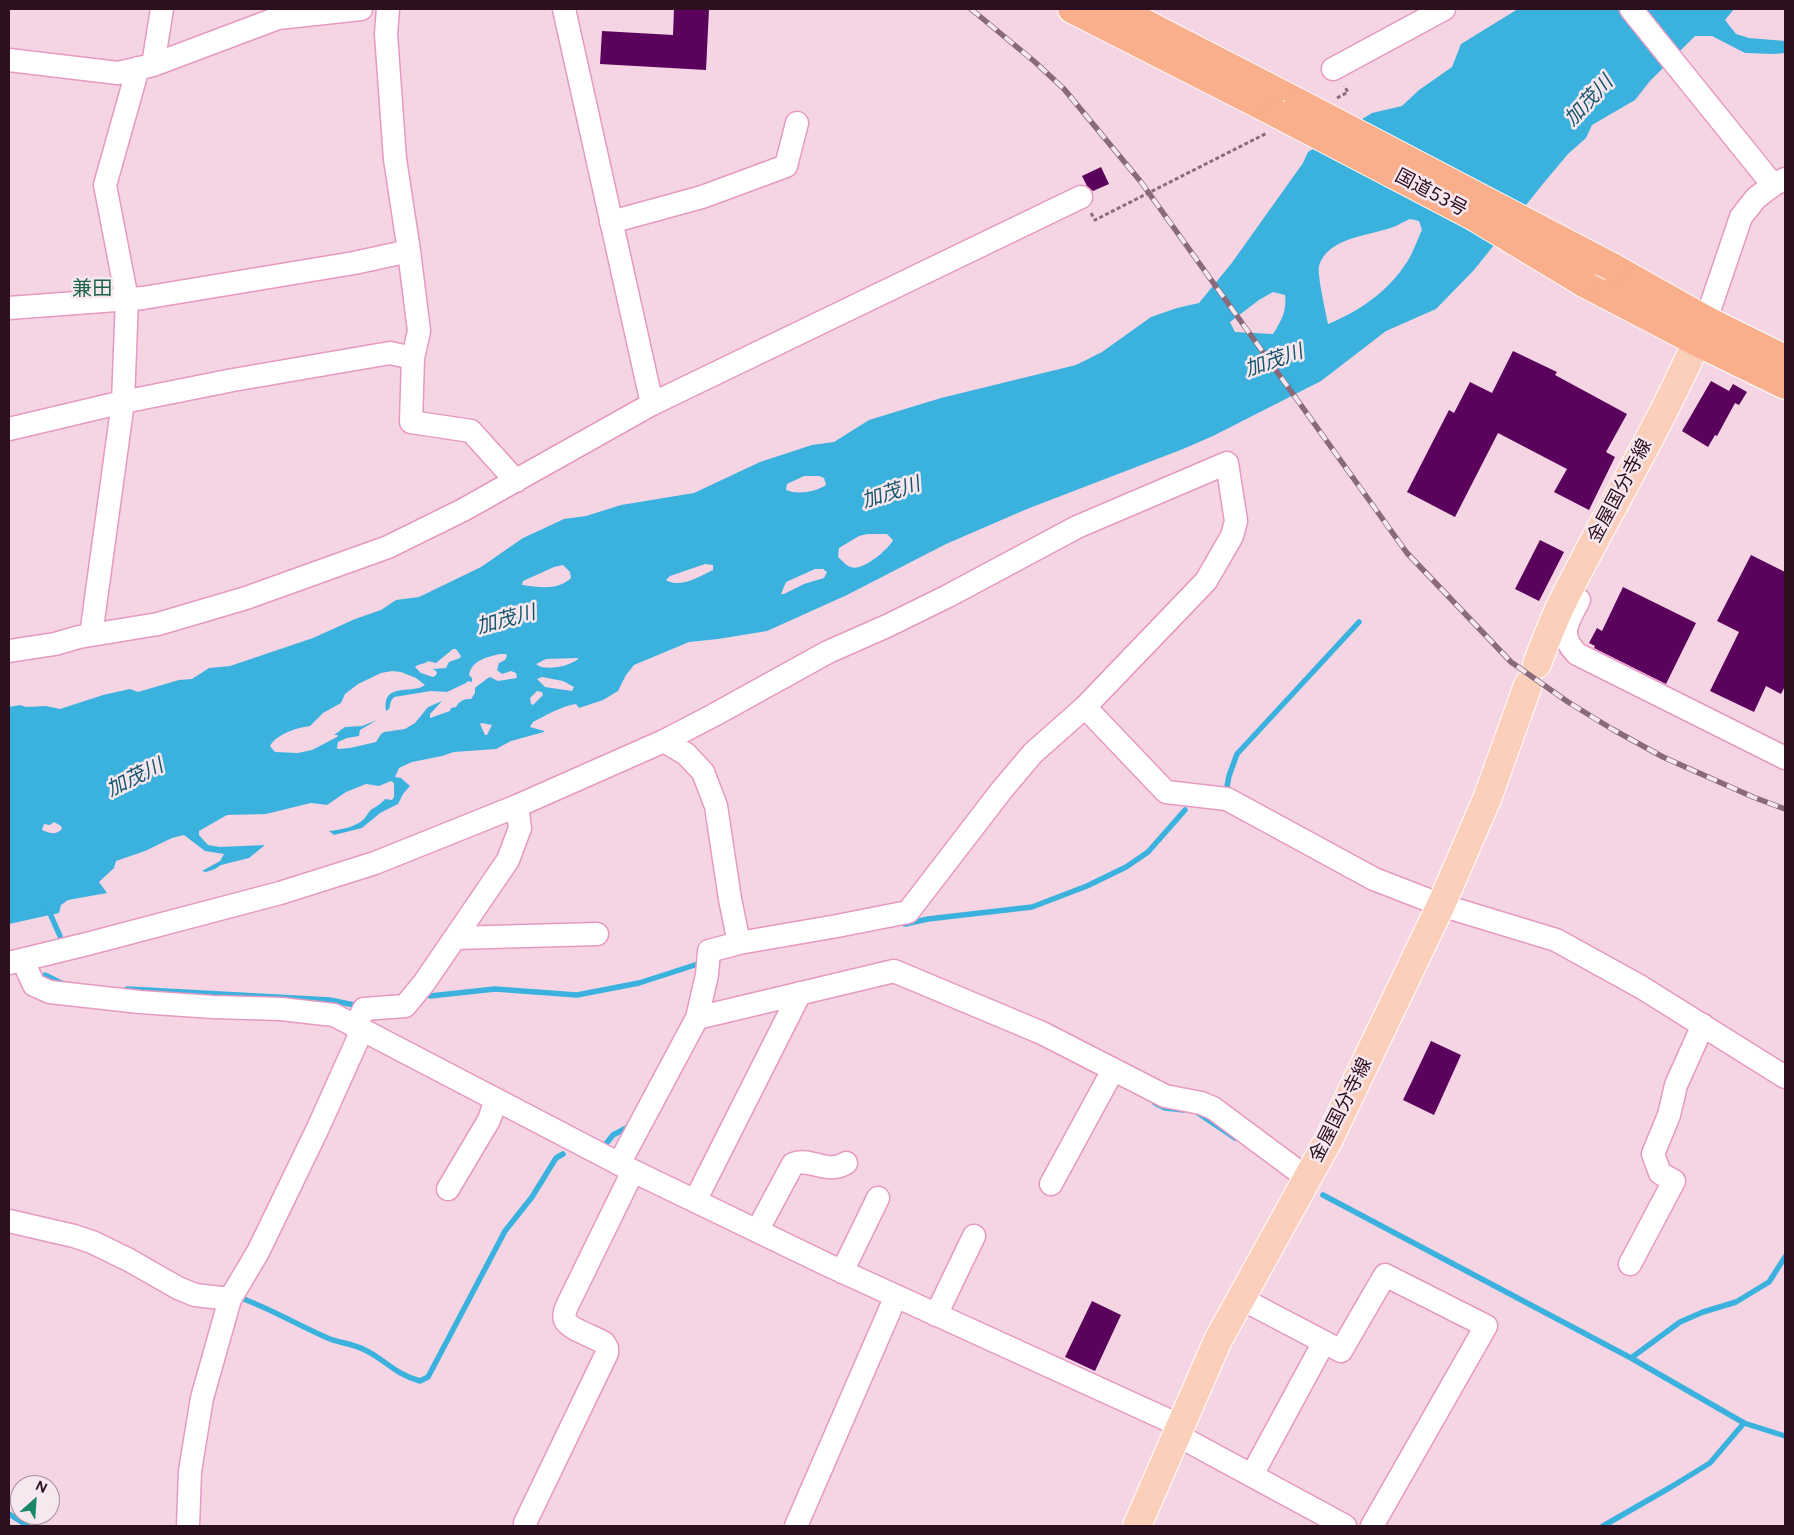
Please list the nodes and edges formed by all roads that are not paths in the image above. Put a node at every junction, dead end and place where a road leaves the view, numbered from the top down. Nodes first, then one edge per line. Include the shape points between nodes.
1 (162, 9) edge
2 (361, 9) edge
3 (388, 9) edge
4 (564, 9) edge
5 (1117, 9) edge
6 (1444, 9) edge
7 (1631, 9) edge
8 (1079, 12) edge
9 (265, 16) edge
10 (9, 60) edge
11 (146, 66) junction
12 (1333, 70) road end
13 (1281, 116) junction
14 (796, 123) dead end
15 (1776, 177) edge
16 (1081, 197) road end
17 (611, 222) junction
18 (409, 250) junction
19 (127, 299) junction
20 (9, 308) edge
21 (1701, 331) junction
22 (413, 358) junction
23 (1785, 359) edge
24 (1785, 385) edge
25 (123, 402) junction
26 (652, 404) junction
27 (9, 429) edge
28 (516, 481) junction
29 (1625, 483) junction
30 (91, 635) junction
31 (9, 651) edge
32 (1085, 707) junction
33 (664, 741) junction
34 (1785, 758) edge
35 (516, 806) junction
36 (1441, 906) junction
37 (597, 934) dead end
38 (454, 938) junction
39 (738, 943) junction
40 (16, 962) edge
41 (800, 993) junction
42 (697, 1018) junction
43 (1703, 1025) junction
44 (358, 1028) junction
45 (1114, 1070) junction
46 (1785, 1077) edge
47 (496, 1100) junction
48 (846, 1163) dead end
49 (626, 1168) junction
50 (1307, 1178) junction
51 (1051, 1184) dead end
52 (448, 1189) dead end
53 (878, 1198) dead end
54 (694, 1201) junction
55 (9, 1221) edge
56 (757, 1231) junction
57 (974, 1236) dead end
58 (1630, 1264) dead end
59 (842, 1272) junction
60 (896, 1296) junction
61 (1240, 1298) junction
62 (230, 1299) junction
63 (936, 1315) junction
64 (1324, 1342) junction
65 (1179, 1430) junction
66 (1252, 1475) junction
67 (188, 1526) edge
68 (526, 1526) edge
69 (796, 1526) edge
70 (1136, 1526) edge
71 (1346, 1526) edge
72 (1372, 1526) edge

1 - 11 street
2 - 9 street via 278,18
3 - 18 street via 386,34 395,159
4 - 17 street
5 - 13 highway, 国道53号
6 - 12 street
7 - 15 street
8 - 13 highway, 国道53号
9 - 11 street
10 - 11 street via 118,73
11 - 19 street via 105,185
13 - 21 highway, 国道53号, bridge via 1473,216 1584,283
13 - 21 highway, 国道53号, bridge via 1612,267
14 - 17 street via 786,166 702,197
15 - 21 street via 1741,217
16 - 26 street
17 - 26 street
18 - 19 street via 354,263
18 - 22 street via 419,331
19 - 20 street
19 - 25 street
21 - 23 highway, 国道53号
21 - 24 highway, 国道53号
21 - 29 main road, 金屋国分寺線
22 - 25 street via 390,353
22 - 28 street via 412,422 471,431
25 - 27 street
25 - 30 street
26 - 28 street
28 - 30 street via 388,547 158,624
29 - 34 street via 1612,534 1566,627 1568,644 1589,661
29 - 36 main road, 金屋国分寺線 via 1562,602 1487,799
30 - 31 street
32 - 33 street via 1206,581 1232,536 1236,522 1227,463 1077,527 948,596 828,652
32 - 36 street via 1166,792 1227,800 1374,879
32 - 39 street via 1020,768 908,912
33 - 35 street
33 - 39 street via 686,754 703,772 716,806
35 - 38 street via 520,828 508,860
35 - 40 street via 375,863 280,893
36 - 43 street via 1556,940
36 - 50 main road, 金屋国分寺線
37 - 38 street
38 - 44 street via 405,1006 364,1009
39 - 42 street via 709,951
40 - 44 street via 34,985 50,992 150,1003 334,1015
41 - 42 street
41 - 45 street via 894,971 1042,1033
41 - 54 street
42 - 49 street
43 - 46 street
43 - 58 street via 1676,1085 1669,1115 1652,1154 1660,1173 1674,1182
44 - 47 street
44 - 62 street via 318,1128 258,1252
45 - 50 street via 1165,1096 1213,1108
45 - 51 street
47 - 49 street
47 - 52 street via 489,1120
48 - 56 street via 837,1168 799,1162 793,1164
49 - 54 street
49 - 68 street via 564,1316 570,1325 604,1343 607,1353
50 - 61 main road, 金屋国分寺線
53 - 59 street
54 - 56 street
55 - 62 street via 92,1242 195,1295
56 - 59 street
57 - 63 street
59 - 60 street
60 - 63 street
60 - 69 street
61 - 64 street
61 - 65 main road, 金屋国分寺線 via 1208,1360
62 - 67 street via 202,1398 190,1471
63 - 65 street
64 - 66 street
64 - 72 street via 1341,1351 1385,1275 1486,1326
65 - 66 street
65 - 70 main road, 金屋国分寺線
66 - 71 street

